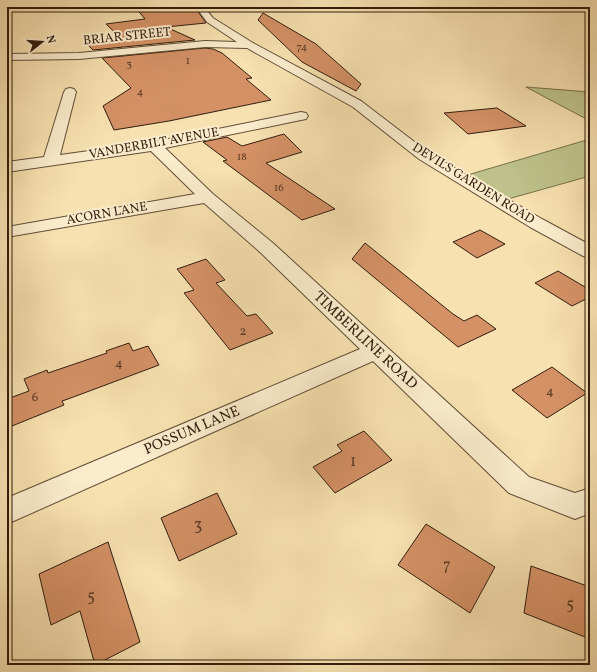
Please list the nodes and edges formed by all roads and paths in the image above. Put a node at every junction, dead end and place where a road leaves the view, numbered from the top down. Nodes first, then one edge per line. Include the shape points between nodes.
1 (200, 7) edge
2 (249, 45) junction
3 (7, 57) edge
4 (70, 92) dead end
5 (301, 116) dead end
6 (154, 146) junction
7 (51, 160) junction
8 (7, 167) edge
9 (207, 197) junction
10 (7, 232) edge
11 (590, 252) edge
12 (376, 351) junction
13 (590, 500) edge
14 (7, 511) edge

1 - 2 street, DEVILS GARDEN ROAD via 210,20
2 - 3 street, BRIAR STREET via 204,44 79,56
2 - 11 street, DEVILS GARDEN ROAD via 357,104 424,156
4 - 7 street
5 - 6 street, VANDERBILT AVENUE
6 - 7 street, VANDERBILT AVENUE
6 - 9 street, TIMBERLINE ROAD
7 - 8 street, VANDERBILT AVENUE
9 - 10 street, ACORN LANE
9 - 12 street, TIMBERLINE ROAD via 267,248
12 - 13 street, TIMBERLINE ROAD via 519,485 575,506
12 - 14 street, POSSUM LANE

